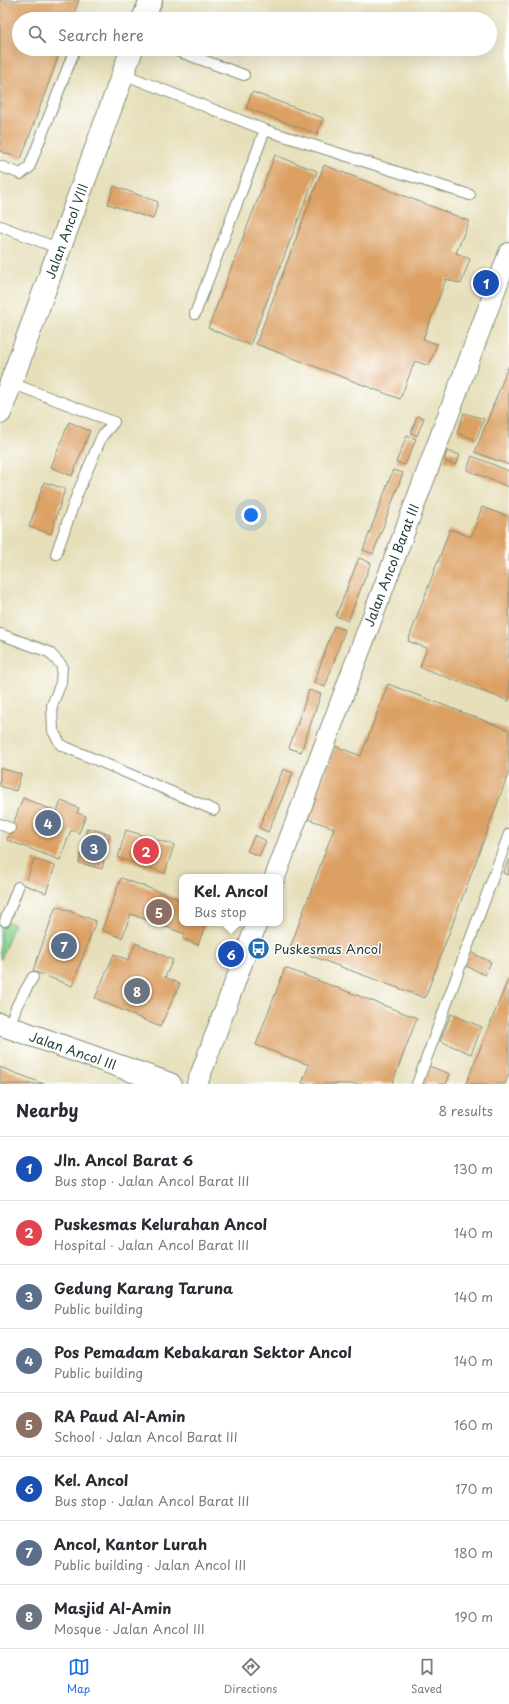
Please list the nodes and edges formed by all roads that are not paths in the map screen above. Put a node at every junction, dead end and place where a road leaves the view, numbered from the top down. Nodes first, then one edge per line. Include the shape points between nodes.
1 (151, 0) edge
2 (147, 12) edge
3 (72, 56) edge
4 (129, 56) edge
5 (191, 56) edge
6 (123, 74) junction
7 (244, 75) dead end
8 (265, 130) junction
9 (0, 166) edge
10 (470, 195) dead end
11 (0, 226) edge
12 (60, 249) junction
13 (507, 265) edge
14 (196, 314) dead end
15 (11, 383) junction
16 (0, 413) edge
17 (56, 554) dead end
18 (0, 634) edge
19 (214, 810) dead end
20 (509, 834) edge
21 (275, 874) edge
22 (18, 887) dead end
23 (5, 921) dead end
24 (256, 926) edge
25 (33, 977) dead end
26 (4, 1026) edge
27 (170, 1084) edge
28 (197, 1084) edge
29 (417, 1084) edge

1 - 2 street
3 - 9 lane via 30,168 21,174
4 - 6 street, Jalan Ancol VIII
5 - 7 lane
6 - 8 lane
6 - 12 street, Jalan Ancol VIII
8 - 10 lane
8 - 14 lane
11 - 12 lane
12 - 15 street, Jalan Ancol VIII
13 - 21 street, Jalan Ancol Barat III
15 - 16 street, Jalan Ancol VIII
15 - 17 lane via 114,422 102,436 78,492
18 - 19 lane via 49,652 62,666 62,683 52,705 53,731 61,745
20 - 29 lane
22 - 23 lane
24 - 28 street
25 - 26 lane
26 - 27 street, Jalan Ancol III

